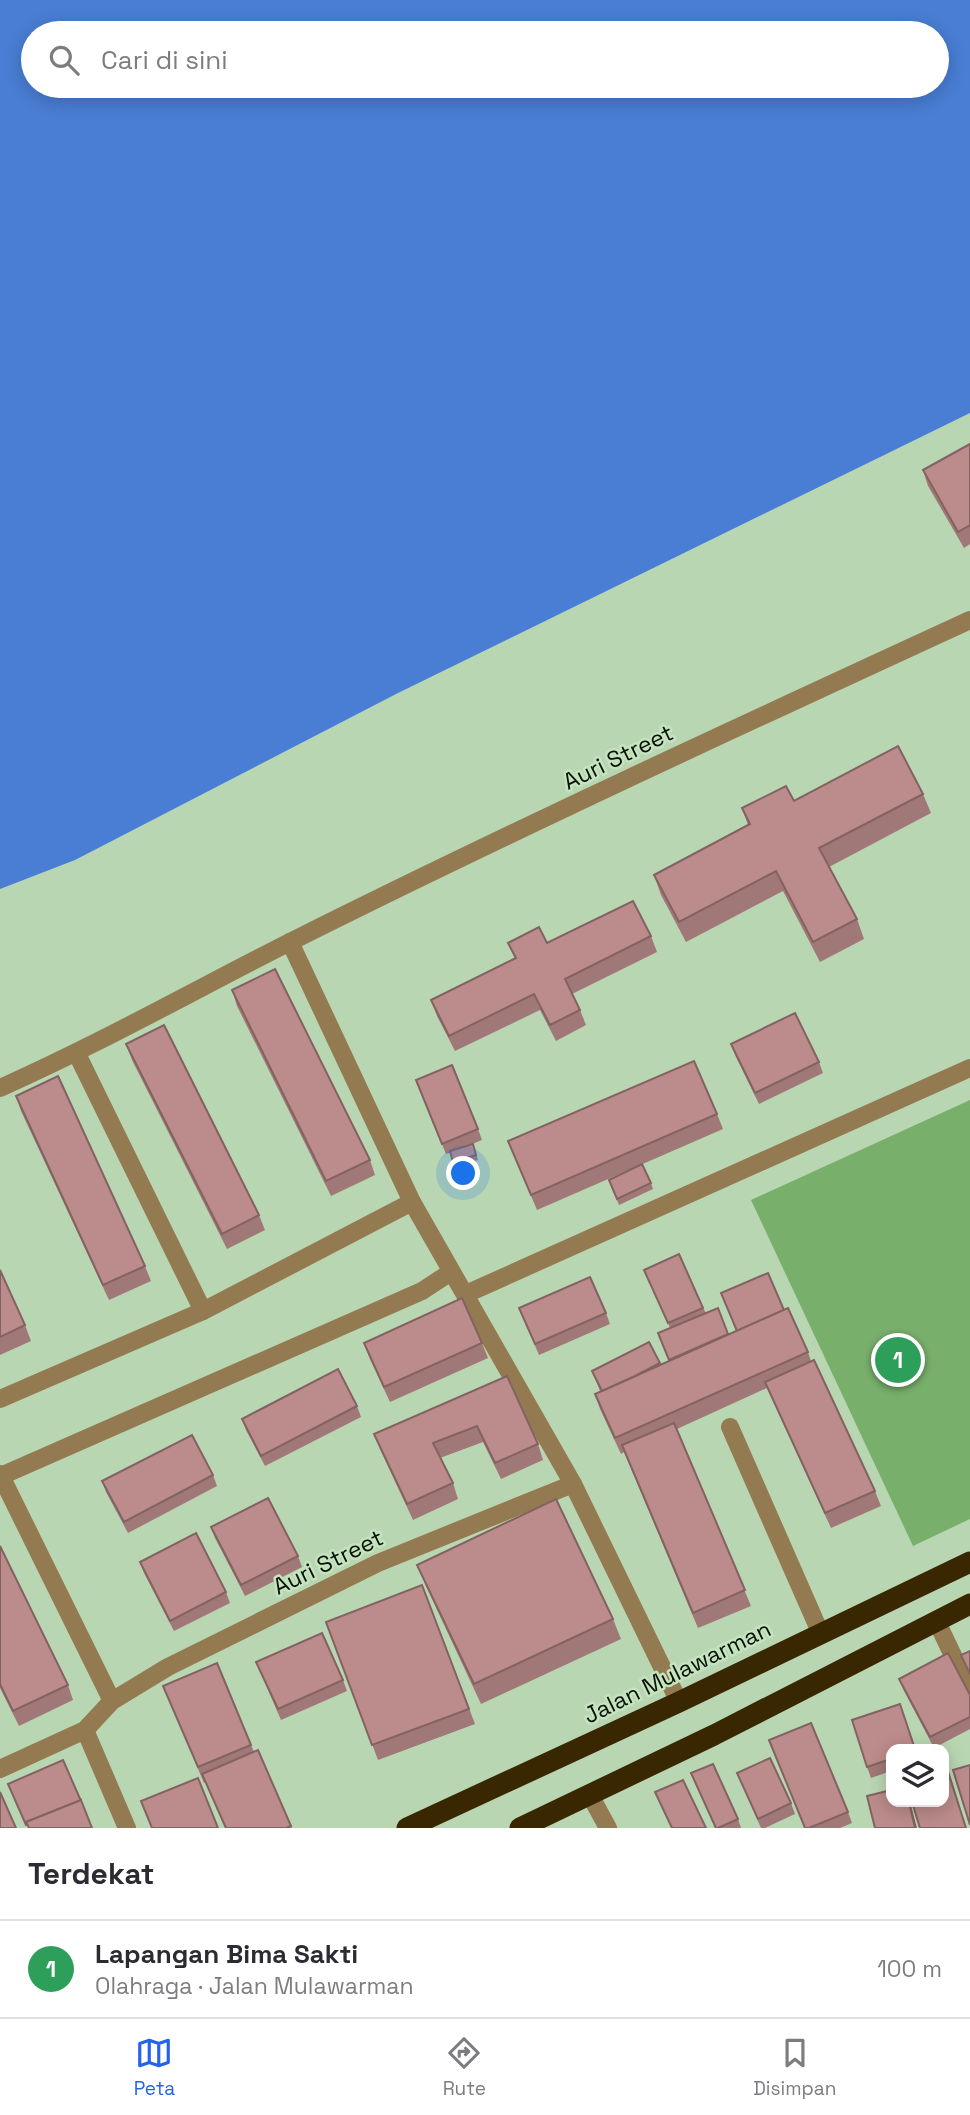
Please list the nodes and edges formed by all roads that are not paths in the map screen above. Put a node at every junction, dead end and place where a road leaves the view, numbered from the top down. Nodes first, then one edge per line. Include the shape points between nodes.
1 (970, 620) edge
2 (290, 942) junction
3 (77, 1054) junction
4 (970, 1069) edge
5 (0, 1088) edge
6 (412, 1202) junction
7 (451, 1272) junction
8 (466, 1294) junction
9 (203, 1311) junction
10 (0, 1399) edge
11 (730, 1427) dead end
12 (0, 1475) edge
13 (573, 1484) junction
14 (970, 1562) edge
15 (970, 1604) edge
16 (936, 1620) junction
17 (820, 1632) junction
18 (970, 1691) edge
19 (112, 1701) junction
20 (679, 1702) junction
21 (85, 1730) junction
22 (0, 1769) edge
23 (590, 1795) junction
24 (127, 1828) edge
25 (407, 1828) edge
26 (520, 1828) edge
27 (608, 1828) edge

1 - 2 street, Auri Street
2 - 3 street, Auri Street
2 - 6 street
3 - 5 street, Auri Street
3 - 9 street
4 - 8 street
6 - 7 street
6 - 9 street
7 - 8 street
7 - 12 street via 422,1291
8 - 13 street
9 - 10 street
11 - 17 street
12 - 19 street
13 - 19 street, Auri Street via 378,1563 168,1667
13 - 20 street
14 - 17 highway, Jalan Mulawarman
15 - 16 highway
16 - 18 street
16 - 23 highway
17 - 20 highway, Jalan Mulawarman
19 - 21 street, Auri Street
20 - 25 highway, Jalan Mulawarman
21 - 22 street
21 - 24 street
23 - 26 highway
23 - 27 street

